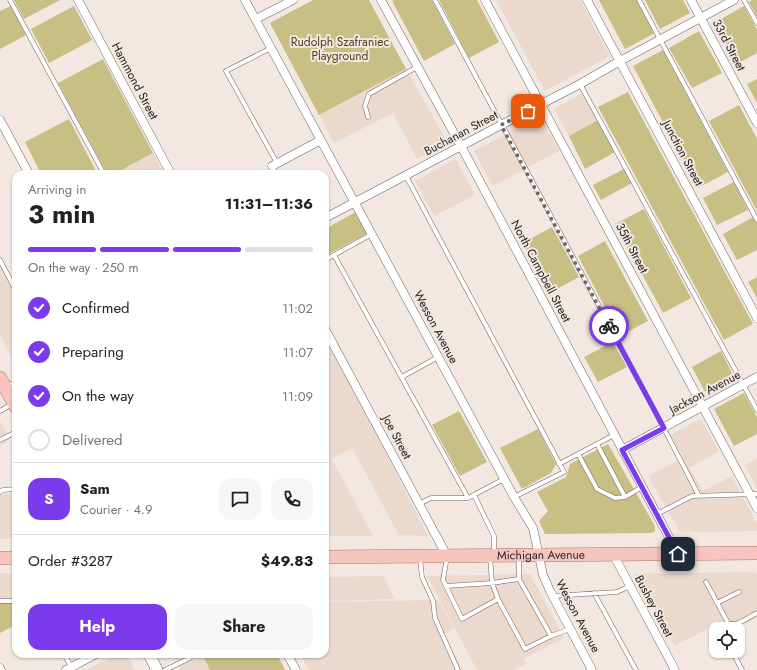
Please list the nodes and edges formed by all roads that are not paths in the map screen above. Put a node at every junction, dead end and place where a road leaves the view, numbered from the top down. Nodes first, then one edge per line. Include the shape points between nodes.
1 (10, 0) edge
2 (78, 0) edge
3 (245, 0) edge
4 (293, 0) edge
5 (381, 0) edge
6 (435, 0) edge
7 (485, 0) edge
8 (588, 0) edge
9 (639, 0) edge
10 (691, 0) edge
11 (734, 0) edge
12 (744, 0) edge
13 (701, 18) junction
14 (256, 19) junction
15 (757, 24) edge
16 (660, 40) junction
17 (271, 48) junction
18 (620, 61) junction
19 (417, 67) junction
20 (580, 84) junction
21 (541, 104) junction
22 (368, 117) dead end
23 (0, 120) edge
24 (757, 123) edge
25 (501, 125) junction
26 (321, 140) junction
27 (461, 146) junction
28 (274, 165) junction
29 (27, 170) edge
30 (102, 170) edge
31 (169, 170) edge
32 (275, 170) edge
33 (406, 175) junction
34 (355, 202) junction
35 (329, 216) edge
36 (757, 220) edge
37 (372, 234) junction
38 (334, 255) junction
39 (329, 258) edge
40 (0, 260) edge
41 (12, 283) edge
42 (757, 318) edge
43 (329, 336) edge
44 (438, 357) junction
45 (402, 377) junction
46 (757, 377) edge
47 (0, 378) edge
48 (743, 385) junction
49 (11, 387) edge
50 (12, 406) edge
51 (702, 406) junction
52 (757, 410) edge
53 (0, 411) edge
54 (664, 428) junction
55 (12, 434) edge
56 (614, 435) junction
57 (0, 440) edge
58 (597, 444) junction
59 (622, 450) junction
60 (578, 454) junction
61 (559, 464) junction
62 (504, 479) junction
63 (642, 487) junction
64 (12, 489) edge
65 (0, 492) edge
66 (753, 494) edge
67 (474, 495) junction
68 (699, 496) junction
69 (514, 497) junction
70 (625, 497) junction
71 (468, 498) junction
72 (419, 504) junction
73 (757, 508) edge
74 (657, 514) junction
75 (757, 553) edge
76 (613, 554) junction
77 (678, 554) junction
78 (492, 555) junction
79 (519, 555) junction
80 (538, 555) junction
81 (419, 556) junction
82 (448, 556) junction
83 (329, 557) edge
84 (0, 558) edge
85 (12, 558) edge
86 (519, 579) junction
87 (706, 582) dead end
88 (492, 583) junction
89 (446, 586) junction
90 (630, 586) junction
91 (739, 592) dead end
92 (594, 593) junction
93 (552, 596) junction
94 (498, 599) junction
95 (0, 601) edge
96 (12, 601) edge
97 (717, 603) junction
98 (757, 612) edge
99 (570, 629) junction
100 (551, 636) junction
101 (66, 658) edge
102 (89, 658) edge
103 (151, 658) edge
104 (190, 658) edge
105 (289, 658) edge
106 (736, 658) edge
107 (70, 669) edge
108 (157, 670) edge
109 (165, 670) edge
110 (296, 670) edge
111 (458, 670) edge
112 (592, 670) edge
113 (636, 670) edge
114 (675, 670) edge
115 (742, 670) edge

1 - 30 lane
2 - 31 street, Hammond Street
3 - 14 street, Wesson Avenue
4 - 14 street
5 - 19 street, North Campbell Street
6 - 25 lane
7 - 21 street, 35th Street
8 - 18 street, Junction Street
9 - 16 lane
10 - 13 street, 33rd Street
11 - 13 street, Buchanan Street
12 - 15 lane
13 - 16 street, Buchanan Street
13 - 24 street, 33rd Street
14 - 17 street, Wesson Avenue
16 - 18 street, Buchanan Street
16 - 36 lane
17 - 26 street, Wesson Avenue
17 - 28 lane via 226,71
18 - 20 street, Buchanan Street
18 - 42 street, Junction Street
19 - 22 lane via 369,94 365,106
19 - 27 street, North Campbell Street
20 - 21 street, Buchanan Street
20 - 48 lane
21 - 25 street, Buchanan Street
21 - 51 street, 35th Street
23 - 29 street
25 - 27 street, Buchanan Street
25 - 54 lane
26 - 28 street
26 - 34 street, Wesson Avenue
27 - 33 street, Buchanan Street
27 - 56 street, North Campbell Street
28 - 32 lane
33 - 34 street, Buchanan Street
33 - 61 lane
34 - 35 street, Buchanan Street
34 - 37 street, Wesson Avenue
37 - 38 lane
37 - 44 street, Wesson Avenue
38 - 39 lane
38 - 45 lane
40 - 41 lane
43 - 72 street, Joe Street
44 - 45 lane
44 - 62 street, Wesson Avenue
45 - 71 lane
46 - 48 street, Jackson Avenue
47 - 49 main road
48 - 51 street, Jackson Avenue
48 - 52 lane
50 - 53 lane
51 - 54 street, Jackson Avenue
51 - 66 street, 35th Street
54 - 59 street, Jackson Avenue
54 - 68 lane
55 - 57 lane
56 - 58 lane
56 - 59 street, North Campbell Street
58 - 60 lane
58 - 70 lane
59 - 63 street, North Campbell Street
60 - 61 lane
60 - 70 lane via 597,489 615,498
61 - 69 lane via 564,472
62 - 67 lane
62 - 69 street, Wesson Avenue
63 - 70 lane
63 - 74 street, North Campbell Street
64 - 65 lane
66 - 68 lane
66 - 73 street, 35th Street
67 - 71 lane
67 - 78 lane via 494,536
68 - 74 lane via 692,496
69 - 80 street, Wesson Avenue via 533,528
71 - 72 lane via 431,498
72 - 82 street, Joe Street
74 - 77 street, North Campbell Street
75 - 77 main road, Michigan Avenue
76 - 77 main road, Michigan Avenue
76 - 80 main road, Michigan Avenue
76 - 90 street, Bushey Street
78 - 79 main road, Michigan Avenue
78 - 82 main road, Michigan Avenue
78 - 88 lane
79 - 80 main road, Michigan Avenue
79 - 86 lane
80 - 93 street, Wesson Avenue
81 - 82 main road, Michigan Avenue
81 - 83 main road, Michigan Avenue
81 - 111 lane via 422,577 433,601 435,618
82 - 89 lane via 443,580
84 - 85 main road
86 - 88 lane
86 - 100 lane
87 - 97 lane
88 - 89 lane
88 - 94 lane
89 - 94 lane via 462,619
90 - 92 lane via 617,592
90 - 114 street, Bushey Street
91 - 97 lane
92 - 93 lane
92 - 113 lane
93 - 99 street, Wesson Avenue
94 - 100 lane via 524,650
95 - 96 lane
97 - 98 lane via 731,624 736,624
99 - 100 lane
99 - 112 street, Wesson Avenue
101 - 107 lane
102 - 107 street
103 - 108 main road
104 - 109 lane
105 - 110 street
106 - 115 lane

